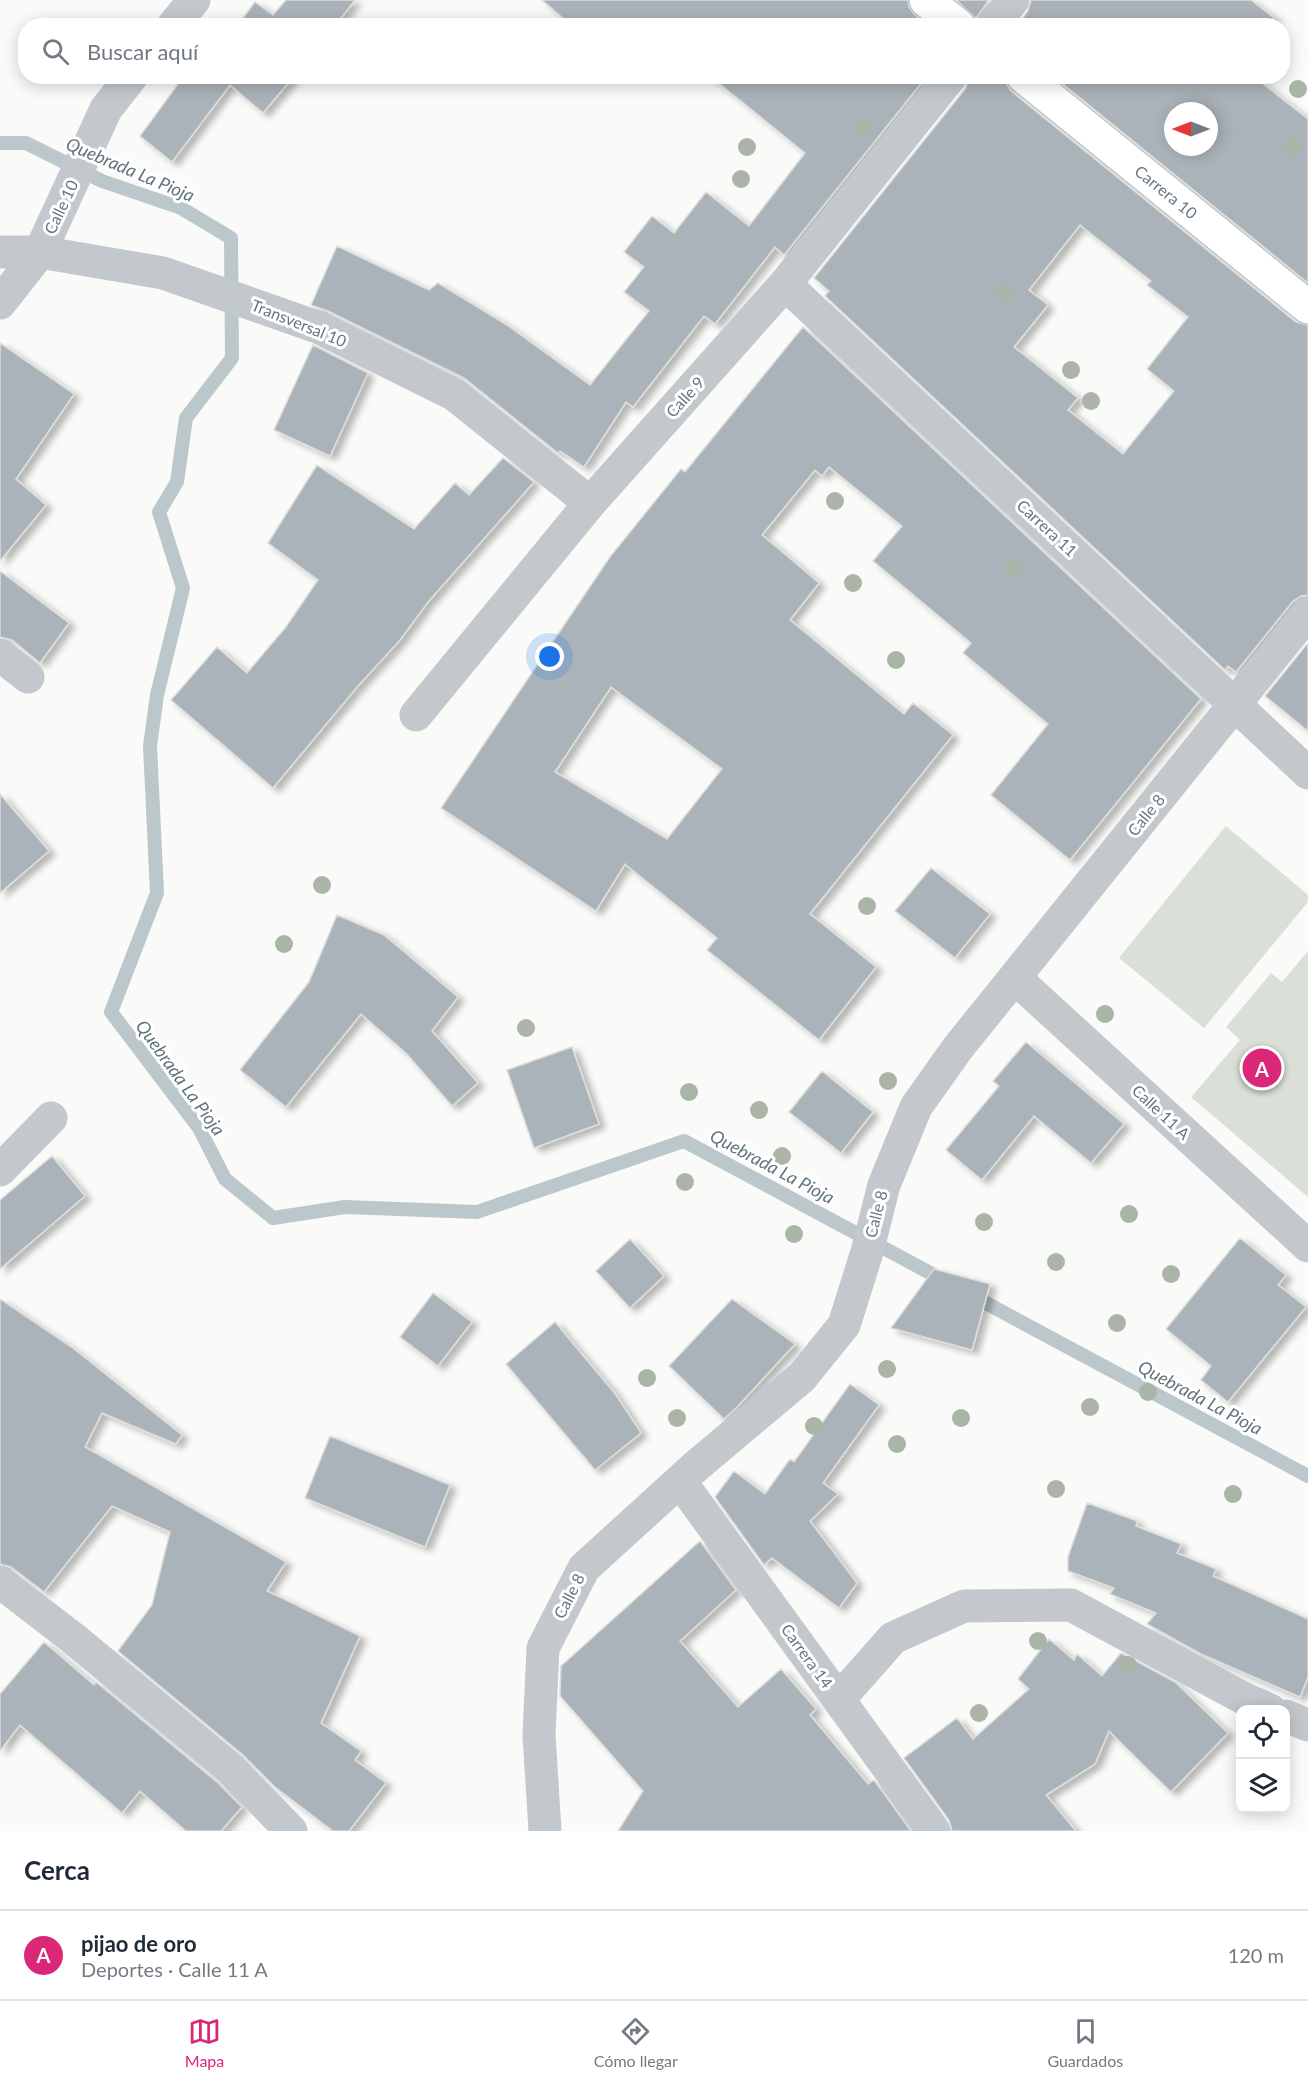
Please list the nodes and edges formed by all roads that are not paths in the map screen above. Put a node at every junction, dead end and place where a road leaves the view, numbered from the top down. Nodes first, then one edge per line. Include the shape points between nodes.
1 (194, 0) edge
2 (926, 0) edge
3 (1013, 0) edge
4 (179, 18) edge
5 (949, 18) edge
6 (998, 18) edge
7 (126, 84) edge
8 (945, 84) edge
9 (1033, 84) edge
10 (0, 252) edge
11 (40, 252) junction
12 (785, 284) junction
13 (0, 303) edge
14 (1308, 307) edge
15 (590, 503) junction
16 (1308, 613) edge
17 (0, 655) edge
18 (28, 677) dead end
19 (1235, 704) junction
20 (416, 715) dead end
21 (1308, 773) edge
22 (1015, 978) junction
23 (51, 1118) dead end
24 (0, 1170) edge
25 (1308, 1246) edge
26 (680, 1481) junction
27 (0, 1581) edge
28 (838, 1699) junction
29 (1259, 1705) edge
30 (1290, 1718) edge
31 (1308, 1725) edge
32 (291, 1831) edge
33 (545, 1831) edge
34 (934, 1831) edge

1 - 4 street
2 - 5 main road
3 - 6 street
7 - 11 street, Calle 10 via 106,109
8 - 12 street, Calle 9
9 - 14 main road, Carrera 10
10 - 11 street, Transversal 10
11 - 13 street, Calle 10
11 - 15 street, Transversal 10 via 163,273 320,328 455,395
12 - 15 street, Calle 9
12 - 19 street, Carrera 11
15 - 20 street, Calle 9
16 - 19 street, Calle 8
17 - 18 street
19 - 21 street, Carrera 11
19 - 22 street, Calle 8
22 - 25 street, Calle 11 A
22 - 26 street, Calle 8 via 916,1107 884,1185 844,1326 802,1377
23 - 24 street
26 - 28 street, Carrera 14
26 - 33 street, Calle 8 via 584,1568 543,1648 539,1735
27 - 32 street via 231,1769
28 - 29 street via 893,1638 964,1606 1071,1605
28 - 34 street, Carrera 14
30 - 31 street

